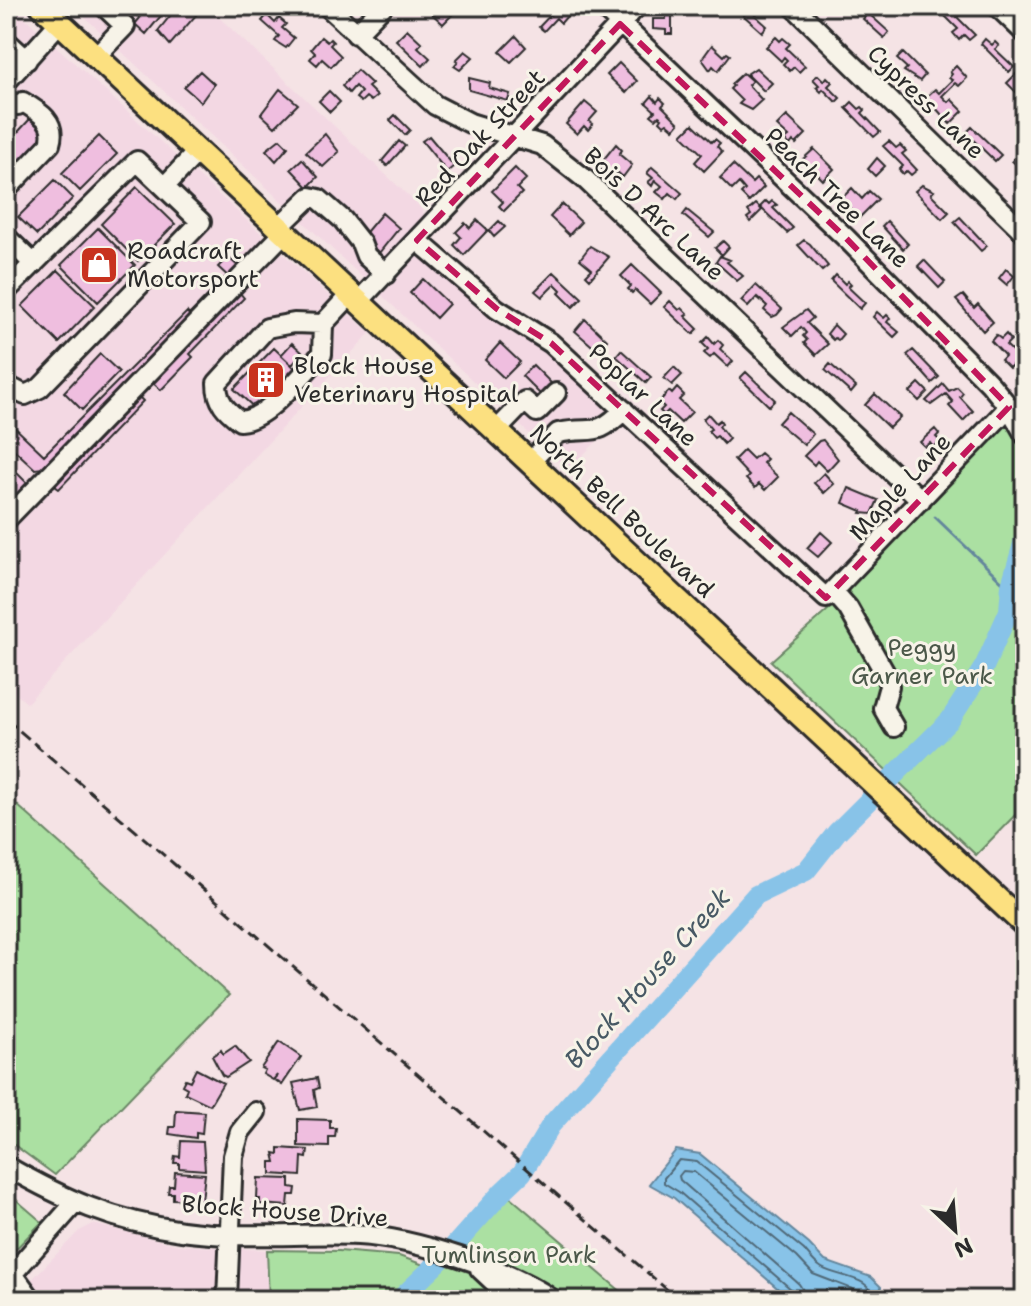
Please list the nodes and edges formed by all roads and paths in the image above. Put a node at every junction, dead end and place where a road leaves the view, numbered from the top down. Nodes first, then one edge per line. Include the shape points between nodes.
1 (42, 6) edge
2 (104, 6) edge
3 (327, 6) edge
4 (383, 6) edge
5 (602, 6) edge
6 (637, 6) edge
7 (793, 6) edge
8 (997, 6) edge
9 (60, 22) junction
10 (620, 24) junction
11 (1025, 33) edge
12 (356, 34) junction
13 (6, 41) edge
14 (96, 56) junction
15 (27, 60) junction
16 (6, 83) edge
17 (12, 110) edge
18 (515, 135) junction
19 (198, 151) junction
20 (165, 186) junction
21 (6, 190) edge
22 (282, 229) junction
23 (1025, 233) edge
24 (6, 237) edge
25 (417, 240) junction
26 (34, 264) junction
27 (386, 274) junction
28 (6, 291) edge
29 (354, 298) junction
30 (323, 324) junction
31 (6, 385) edge
32 (556, 393) dead end
33 (1009, 407) junction
34 (624, 410) junction
35 (497, 430) junction
36 (1025, 435) edge
37 (531, 461) junction
38 (921, 500) junction
39 (6, 520) edge
40 (830, 595) junction
41 (894, 727) dead end
42 (1025, 925) edge
43 (256, 1112) dead end
44 (6, 1166) edge
45 (75, 1203) junction
46 (229, 1235) junction
47 (475, 1264) junction
48 (9, 1278) edge
49 (32, 1300) edge
50 (227, 1300) edge
51 (513, 1300) edge
52 (553, 1300) edge

1 - 9 main road, North Bell Boulevard
2 - 14 street via 125,26
3 - 12 street, Bois D Arc Lane
4 - 12 street
5 - 10 street, Peach Tree Lane
6 - 10 street, Red Oak Street
7 - 23 street, Cypress Lane
8 - 11 street
9 - 14 main road, North Bell Boulevard
9 - 15 street
10 - 18 street, Red Oak Street
10 - 33 street, Peach Tree Lane via 846,238
12 - 18 street, Bois D Arc Lane via 435,105 470,123
13 - 15 street
14 - 19 main road, North Bell Boulevard
15 - 16 street
16 - 17 street
17 - 21 street via 23,102 38,111 53,136
18 - 25 street, Red Oak Street
18 - 38 street, Bois D Arc Lane via 542,145 585,179
19 - 20 street
19 - 22 main road, North Bell Boulevard
20 - 26 street via 137,161
20 - 31 street via 201,222 40,388 25,395
22 - 27 street via 310,197 319,199
22 - 29 main road, North Bell Boulevard
22 - 39 street
24 - 26 street
25 - 27 street, Red Oak Street
25 - 34 street, Poplar Lane via 497,309 551,343
26 - 28 street
27 - 29 street, Red Oak Street
29 - 30 street, Red Oak Street
29 - 35 main road, North Bell Boulevard
30 - 30 street via 267,328 217,383 224,408 240,421 251,421 267,409 322,354
32 - 35 street via 537,412 525,401
33 - 36 street, Peach Tree Lane
33 - 38 street, Maple Lane
34 - 37 street via 607,427 558,433
34 - 40 street, Poplar Lane
35 - 37 main road, North Bell Boulevard
37 - 42 main road, North Bell Boulevard
38 - 40 street, Maple Lane
40 - 41 street, Poplar Lane via 856,621 886,675 889,686 875,708
43 - 46 street via 234,1148
44 - 45 street, Block House Drive
45 - 46 street, Block House Drive via 154,1225
45 - 48 street
46 - 47 street, Block House Drive via 361,1235
46 - 50 street
47 - 51 street, Block House Drive
47 - 52 street, Block House Drive
48 - 49 street

